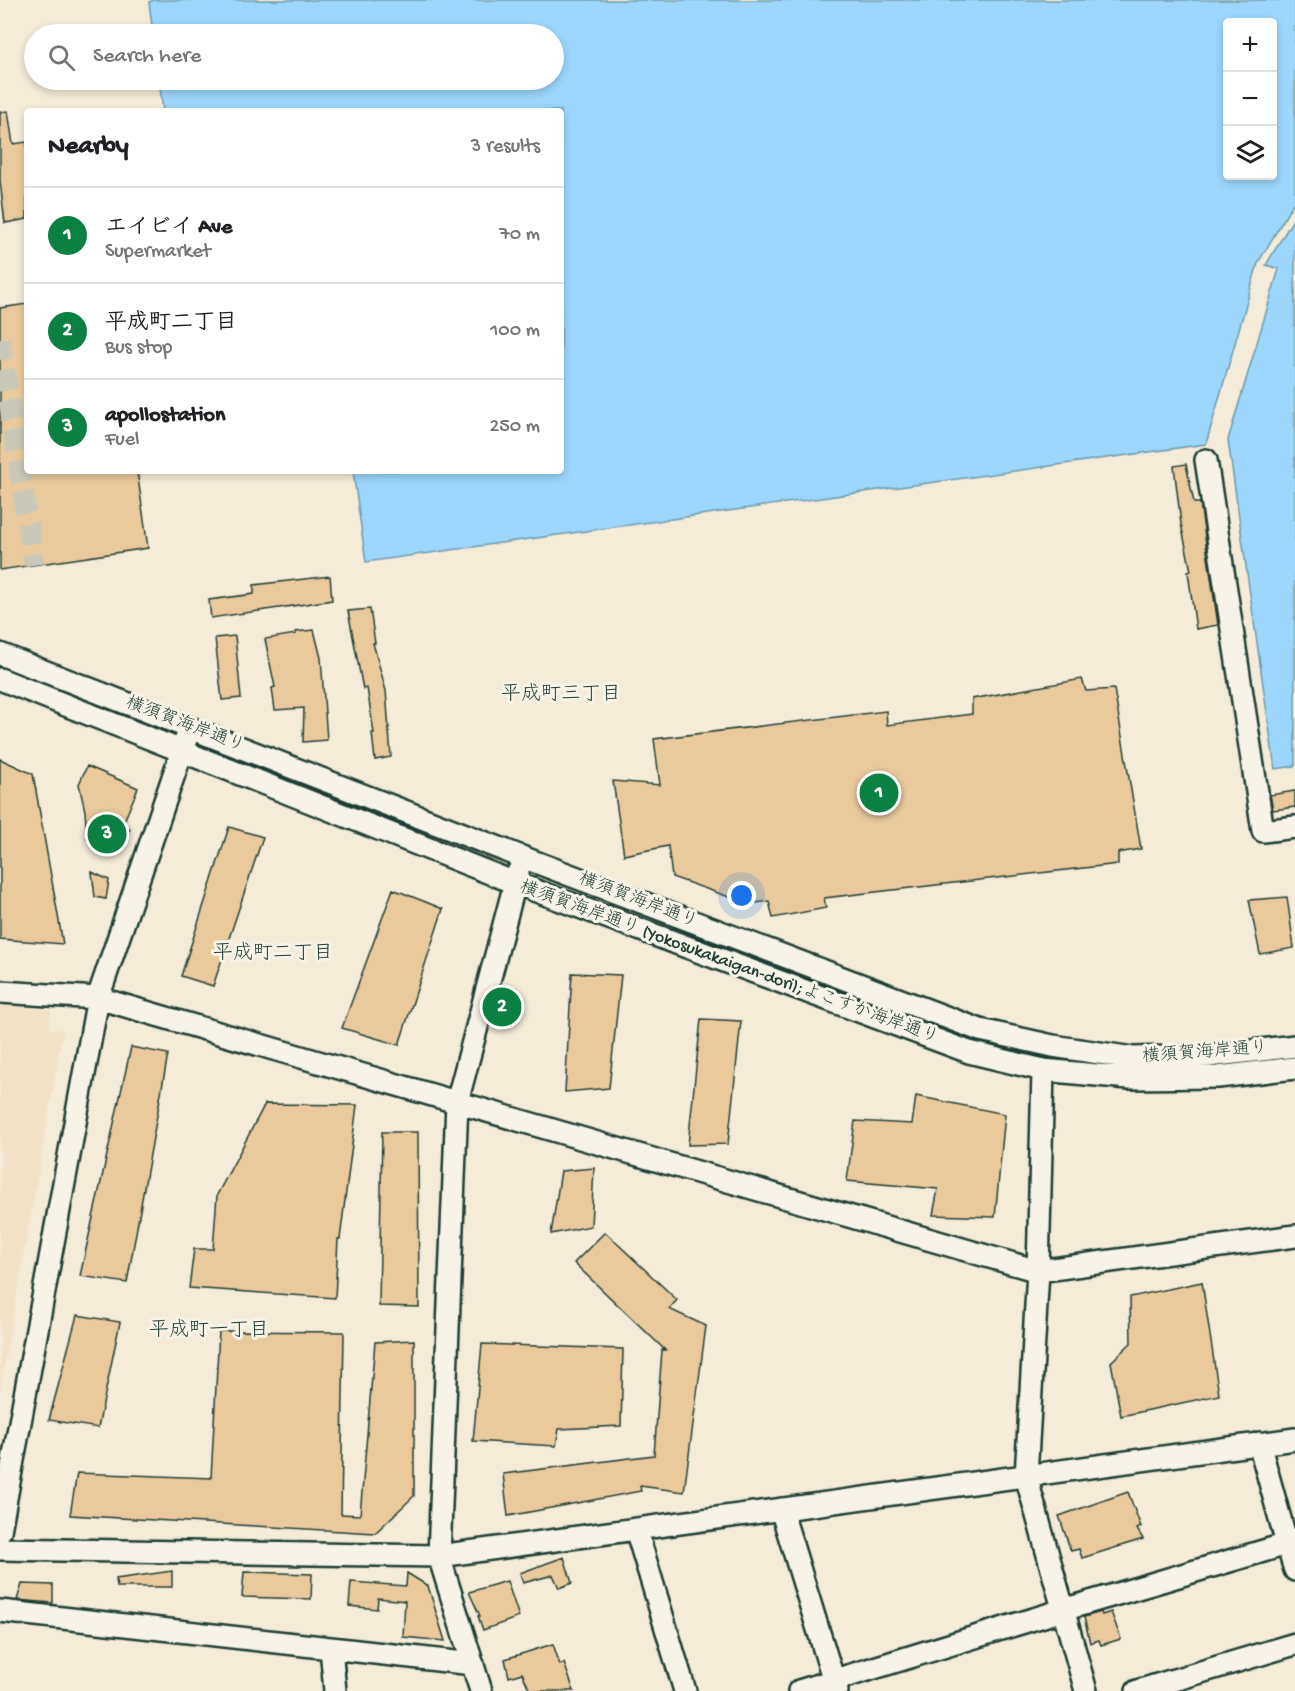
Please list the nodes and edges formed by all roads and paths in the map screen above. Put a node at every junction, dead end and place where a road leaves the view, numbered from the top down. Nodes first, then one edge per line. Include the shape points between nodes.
1 (1206, 460) dead end
2 (0, 654) edge
3 (0, 679) edge
4 (189, 726) junction
5 (183, 751) junction
6 (1295, 827) edge
7 (522, 857) junction
8 (515, 883) junction
9 (0, 992) edge
10 (98, 998) junction
11 (1295, 1046) edge
12 (1295, 1068) edge
13 (1043, 1070) junction
14 (457, 1102) junction
15 (1295, 1236) edge
16 (1038, 1271) junction
17 (1295, 1438) edge
18 (1259, 1443) junction
19 (1026, 1476) junction
20 (781, 1509) junction
21 (636, 1529) junction
22 (0, 1531) edge
23 (1291, 1543) edge
24 (0, 1549) edge
25 (439, 1556) junction
26 (1295, 1570) edge
27 (1063, 1610) junction
28 (0, 1611) edge
29 (1295, 1644) edge
30 (331, 1648) junction
31 (473, 1664) junction
32 (835, 1686) edge
33 (335, 1691) edge
34 (481, 1691) edge
35 (685, 1691) edge
36 (799, 1691) edge
37 (1086, 1691) edge
38 (1137, 1691) edge

1 - 6 street via 1263,831
2 - 4 street, 横須賀海岸通り
3 - 5 street, 横須賀海岸通り (Yokosukakaigan-dori);よこすか海岸通り
4 - 5 street
4 - 7 street, 横須賀海岸通り
5 - 8 street, 横須賀海岸通り (Yokosukakaigan-dori);よこすか海岸通り
5 - 10 street
7 - 8 street
7 - 11 street, 横須賀海岸通り via 980,1030 1133,1058 1208,1056
8 - 13 street, 横須賀海岸通り (Yokosukakaigan-dori);よこすか海岸通り via 969,1052
8 - 14 street
9 - 10 street
10 - 14 street
10 - 22 street
12 - 13 street, 横須賀海岸通り (Yokosukakaigan-dori);よこすか海岸通り via 1207,1078 1129,1078
13 - 16 street
14 - 16 street
14 - 25 street
15 - 16 street
16 - 19 street
17 - 18 street
18 - 19 street
18 - 23 street
19 - 20 street
19 - 27 street
20 - 21 street
20 - 32 street
21 - 25 street
21 - 35 street
23 - 26 street
23 - 27 street
24 - 25 street
25 - 31 street
27 - 32 street
27 - 37 street
28 - 30 street
29 - 38 street
30 - 31 street
30 - 33 street
31 - 34 street
32 - 36 street

